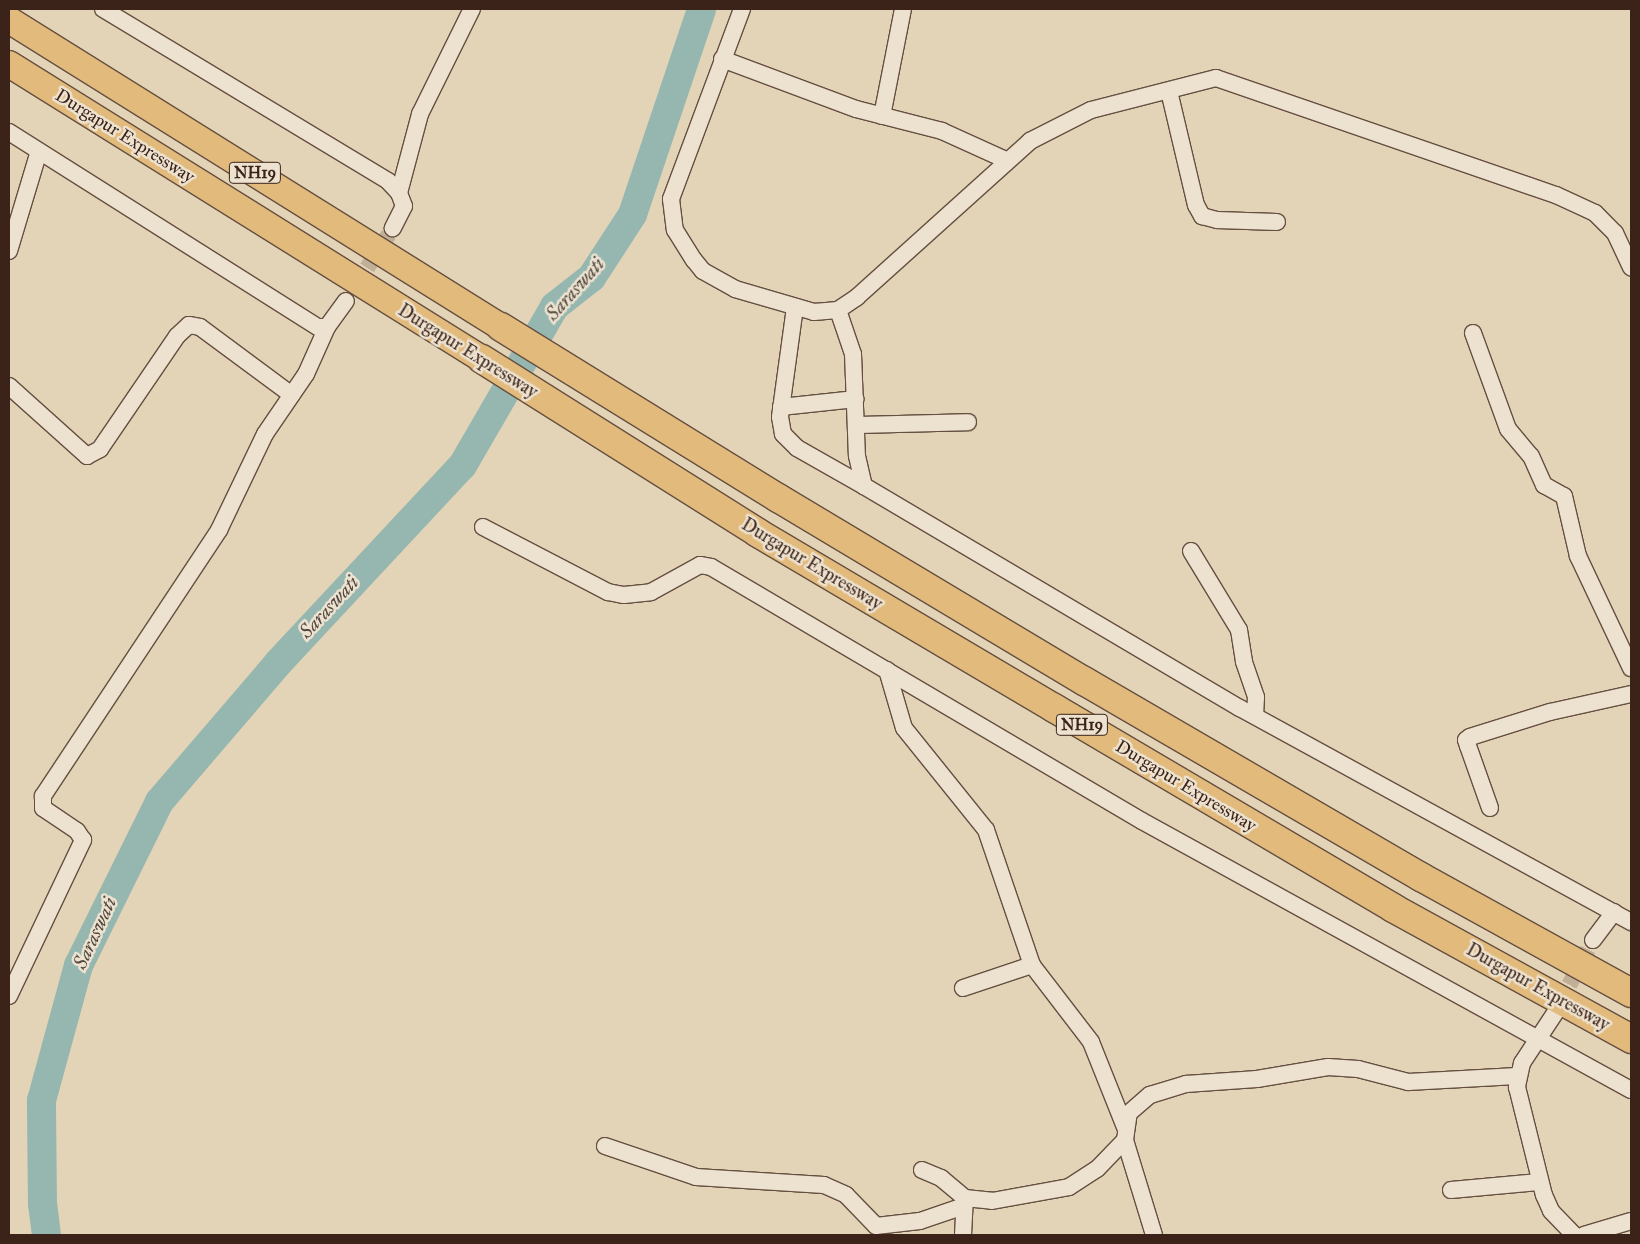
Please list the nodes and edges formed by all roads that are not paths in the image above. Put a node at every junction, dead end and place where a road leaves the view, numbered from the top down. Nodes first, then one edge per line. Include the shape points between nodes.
1 (472, 9) edge
2 (742, 9) edge
3 (903, 9) edge
4 (108, 10) edge
5 (9, 20) edge
6 (722, 59) junction
7 (9, 64) edge
8 (1169, 91) junction
9 (882, 116) junction
10 (9, 132) edge
11 (39, 151) junction
12 (1006, 160) junction
13 (399, 193) junction
14 (1277, 222) dead end
15 (393, 228) tunnel mouth
16 (9, 250) edge
17 (1631, 267) edge
18 (346, 301) tunnel mouth
19 (795, 307) junction
20 (838, 310) junction
21 (327, 327) junction
22 (502, 327) joint
23 (1473, 333) dead end
24 (482, 360) joint
25 (9, 386) edge
26 (292, 395) junction
27 (856, 399) junction
28 (781, 407) junction
29 (968, 422) dead end
30 (857, 425) junction
31 (864, 486) junction
32 (483, 527) dead end
33 (1191, 551) dead end
34 (1631, 668) edge
35 (887, 670) junction
36 (1631, 694) edge
37 (1255, 716) junction
38 (1490, 808) dead end
39 (1614, 912) junction
40 (1631, 921) edge
41 (1592, 940) tunnel mouth
42 (1032, 965) junction
43 (963, 988) dead end
44 (1631, 993) edge
45 (9, 996) edge
46 (1554, 1013) tunnel mouth
47 (1537, 1039) junction
48 (1631, 1039) edge
49 (1517, 1076) junction
50 (1631, 1090) edge
51 (1125, 1133) junction
52 (605, 1146) dead end
53 (922, 1170) dead end
54 (1539, 1182) junction
55 (1451, 1190) dead end
56 (964, 1202) junction
57 (1631, 1221) edge
58 (963, 1235) edge
59 (1154, 1235) edge
60 (1574, 1235) edge
61 (1584, 1235) edge

1 - 13 street via 420,114
2 - 6 street
3 - 9 street
4 - 13 street via 388,180
5 - 22 main road, NH19
6 - 9 street
6 - 19 street via 671,199 675,230 694,260 715,279 735,289
7 - 24 main road, Durgapur Expressway / NH19
8 - 12 street via 1117,102 1073,117
8 - 14 street via 1196,205 1202,216 1217,220
8 - 17 street via 1199,80 1230,81 1330,120 1556,195 1595,213 1606,222
9 - 12 street via 942,131
10 - 11 street
11 - 16 street
11 - 21 street via 318,327
12 - 20 street via 857,298
13 - 15 street via 404,206
18 - 21 street
19 - 20 street via 814,312
19 - 28 street
20 - 27 street via 851,345
21 - 26 street via 306,374
22 - 44 highway, NH19 via 778,498 1092,686 1421,877
23 - 34 street via 1508,429 1531,456 1544,485 1564,496 1578,556
24 - 48 highway, Durgapur Expressway / NH19 via 767,538 1223,808 1393,908
25 - 26 street via 87,456 100,449 177,336 189,325 200,327
26 - 45 street via 265,434 219,530 43,796 42,808 77,831 83,840
27 - 28 street
27 - 30 street
28 - 31 street via 780,426 788,441
29 - 30 street
30 - 31 street via 857,456
31 - 37 street
32 - 35 street via 608,592 624,596 651,592 700,565 711,567
33 - 37 street via 1239,630 1244,662 1256,697
35 - 42 street via 904,728 986,830
35 - 47 street via 1142,821
36 - 38 street via 1550,712 1466,740
37 - 39 street
39 - 40 street
39 - 41 street
42 - 43 street
42 - 51 street via 1091,1042
46 - 47 street
47 - 49 street
47 - 50 street
49 - 51 street via 1408,1082 1358,1070 1328,1067 1257,1079 1186,1084 1164,1089 1137,1103 1129,1113
49 - 54 street via 1520,1109
51 - 56 street via 1097,1169 1069,1188 992,1201
51 - 59 street
52 - 56 street via 696,1177 830,1186 846,1195 876,1226 920,1221
53 - 56 street via 941,1178
54 - 55 street
54 - 60 street via 1551,1211
56 - 58 street
57 - 61 street

